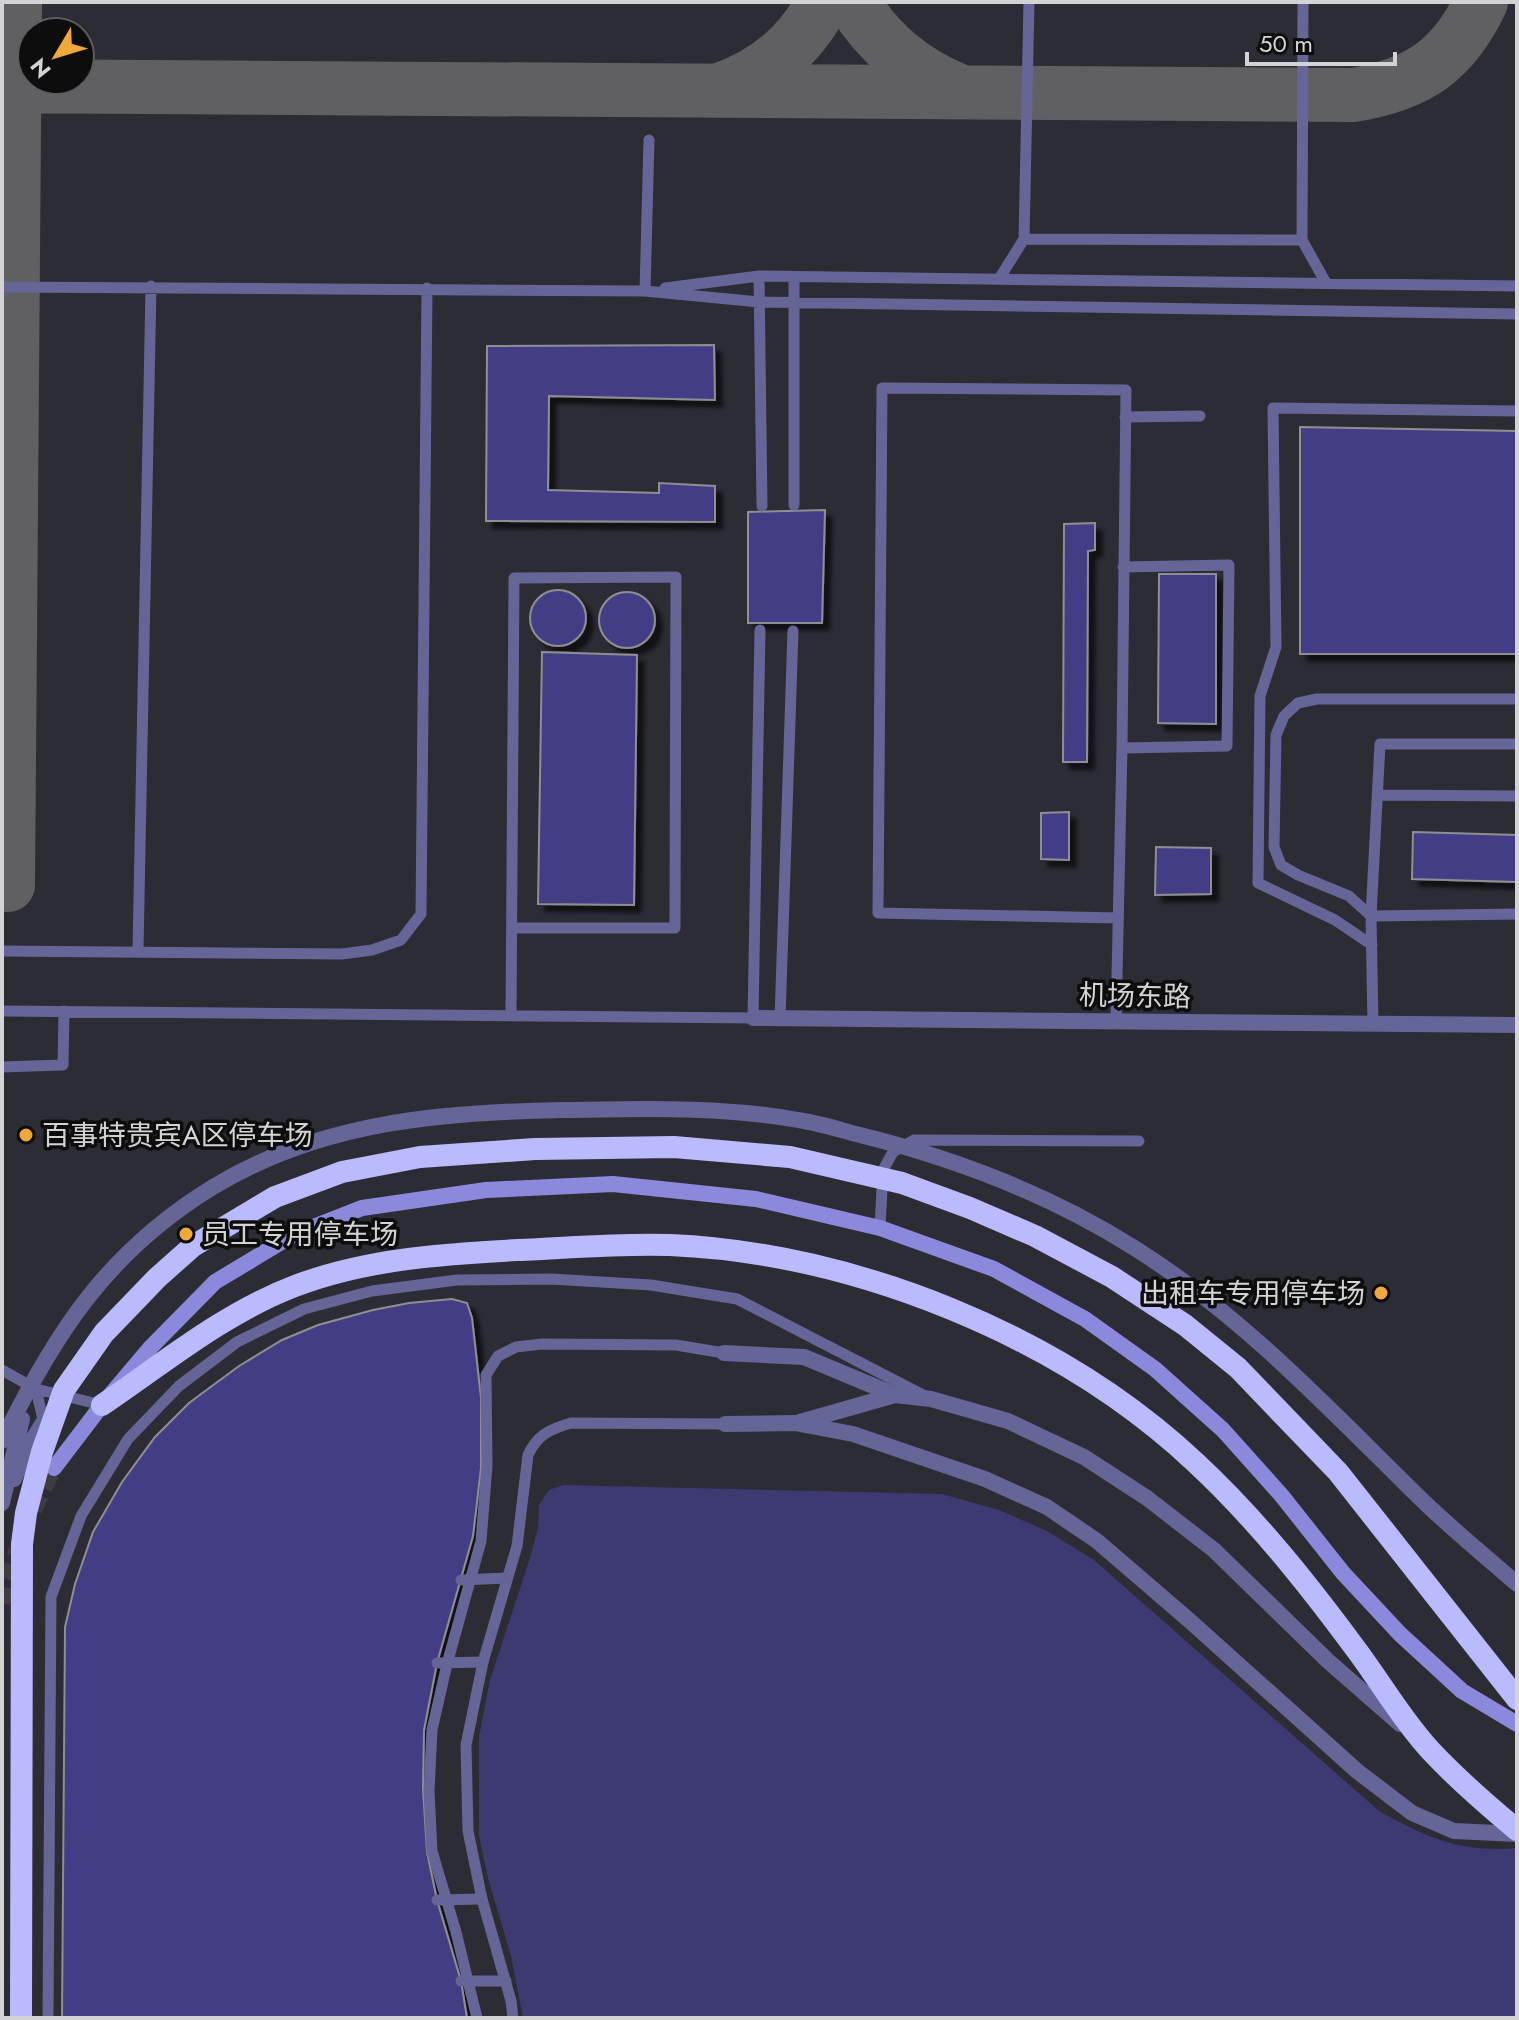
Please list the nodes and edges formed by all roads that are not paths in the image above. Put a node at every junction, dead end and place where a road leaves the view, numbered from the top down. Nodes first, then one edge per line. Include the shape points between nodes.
1 (1029, 2) edge
2 (1303, 2) edge
3 (649, 140) dead end
4 (1024, 239) junction
5 (1302, 240) junction
6 (759, 276) junction
7 (794, 277) junction
8 (999, 279) junction
9 (1326, 283) junction
10 (151, 286) junction
11 (1517, 286) edge
12 (2, 287) edge
13 (427, 288) junction
14 (645, 291) junction
15 (759, 302) junction
16 (793, 302) junction
17 (1517, 314) edge
18 (1517, 411) edge
19 (1200, 416) dead end
20 (1125, 417) junction
21 (794, 505) dead end
22 (762, 506) dead end
23 (1123, 567) junction
24 (760, 630) dead end
25 (793, 631) dead end
26 (1517, 699) edge
27 (1517, 744) edge
28 (1122, 748) junction
29 (1378, 795) junction
30 (1517, 796) edge
31 (1517, 914) edge
32 (1371, 916) junction
33 (1118, 918) junction
34 (512, 928) junction
35 (1372, 945) junction
36 (138, 950) junction
37 (2, 951) edge
38 (2, 1011) edge
39 (64, 1011) junction
40 (511, 1015) junction
41 (753, 1018) junction
42 (780, 1019) junction
43 (1116, 1022) junction
44 (1373, 1025) junction
45 (1517, 1025) edge
46 (2, 1067) edge
47 (1139, 1141) dead end
48 (863, 1165) dead end
49 (883, 1170) junction
50 (880, 1228) junction
51 (724, 1353) joint
52 (2, 1370) edge
53 (36, 1371) junction
54 (36, 1389) junction
55 (64, 1390) junction
56 (895, 1395) junction
57 (931, 1399) junction
58 (102, 1405) junction
59 (795, 1423) junction
60 (725, 1424) joint
61 (2, 1441) edge
62 (54, 1468) joint
63 (2, 1505) edge
64 (507, 1578) junction
65 (461, 1580) dead end
66 (1517, 1584) edge
67 (483, 1662) junction
68 (437, 1663) dead end
69 (1517, 1699) edge
70 (1517, 1724) edge
71 (1429, 1748) junction
72 (1517, 1832) edge
73 (482, 1899) junction
74 (437, 1900) dead end
75 (461, 1981) dead end
76 (506, 1981) junction
77 (21, 2018) edge
78 (48, 2018) edge
79 (477, 2018) edge
80 (513, 2018) edge

1 - 4 lane
2 - 5 lane
3 - 14 lane
4 - 5 lane
4 - 8 lane
5 - 9 lane
6 - 7 lane
6 - 14 lane
6 - 15 lane
7 - 8 lane
7 - 16 lane
8 - 9 lane
9 - 11 lane
10 - 12 lane
10 - 13 lane
10 - 36 lane
13 - 14 lane
13 - 36 lane via 421,914 401,940 342,954
14 - 15 lane
15 - 16 lane
15 - 22 lane
16 - 17 lane
16 - 21 lane
18 - 35 lane via 1273,408 1276,647 1260,696 1258,883 1356,931
19 - 20 lane
20 - 23 lane
20 - 33 lane via 1126,390 882,388 878,913
23 - 28 lane
23 - 28 lane via 1229,565 1227,746
24 - 41 lane
25 - 42 lane
26 - 32 lane via 1317,699 1298,703 1284,716 1276,735 1274,847 1281,865 1349,896
27 - 29 lane via 1380,744
28 - 33 lane
29 - 30 lane
29 - 32 lane
31 - 32 lane
32 - 35 lane
33 - 43 lane
34 - 34 lane via 514,578 676,577 675,928
34 - 40 lane
35 - 44 lane
36 - 37 lane
38 - 39 lane
39 - 40 lane
39 - 46 lane via 63,1065
40 - 41 lane
41 - 42 street, 机场东路
42 - 43 street, 机场东路
43 - 44 street, 机场东路
44 - 45 street, 机场东路
47 - 49 lane via 914,1140 893,1152
48 - 49 lane
49 - 50 lane
50 - 58 main road via 756,1199 613,1184 486,1190 362,1208 293,1235 215,1282
50 - 70 main road via 994,1269 1085,1319 1155,1369 1223,1430 1400,1634 1462,1691
51 - 56 street via 804,1357
51 - 79 lane via 676,1345 542,1344 498,1356 486,1375 481,1541 432,1730 429,1791 432,1851
52 - 54 lane
53 - 61 street, bridge
53 - 63 street, bridge
53 - 66 street, bridge via 73,1315 126,1253 168,1218 259,1163 324,1137 413,1118 529,1111 684,1109 798,1120 917,1149 988,1174 1134,1247 1257,1340 1426,1505
54 - 58 lane
54 - 62 lane
55 - 63 street, bridge via 28,1447
55 - 69 highway, bridge via 104,1333 193,1246 275,1197 342,1172 420,1157 535,1149 674,1147 790,1157 902,1183 983,1213 1112,1277 1185,1325 1238,1368 1338,1472
55 - 77 highway, bridge via 42,1452 22,1544
56 - 57 street
56 - 59 street
57 - 71 street via 1008,1421 1084,1457 1147,1498 1214,1550 1328,1661
57 - 78 lane via 737,1299 651,1285 457,1280 372,1291 304,1309 237,1342 179,1386 128,1439 81,1516 51,1597
58 - 62 main road
58 - 71 highway via 244,1310 293,1287 386,1262 468,1253 670,1245 772,1257 883,1284 968,1315 1059,1361 1192,1459 1264,1533
59 - 60 street
59 - 72 street via 853,1434 985,1479 1047,1507 1097,1541 1357,1771 1412,1813 1454,1831
60 - 64 lane via 571,1423 548,1430 528,1455 517,1546
64 - 65 lane, bridge
64 - 67 lane
67 - 68 lane, bridge
67 - 73 lane via 466,1745 468,1831
71 - 72 highway
73 - 74 lane, bridge
73 - 76 lane
75 - 76 lane, bridge
76 - 80 lane

